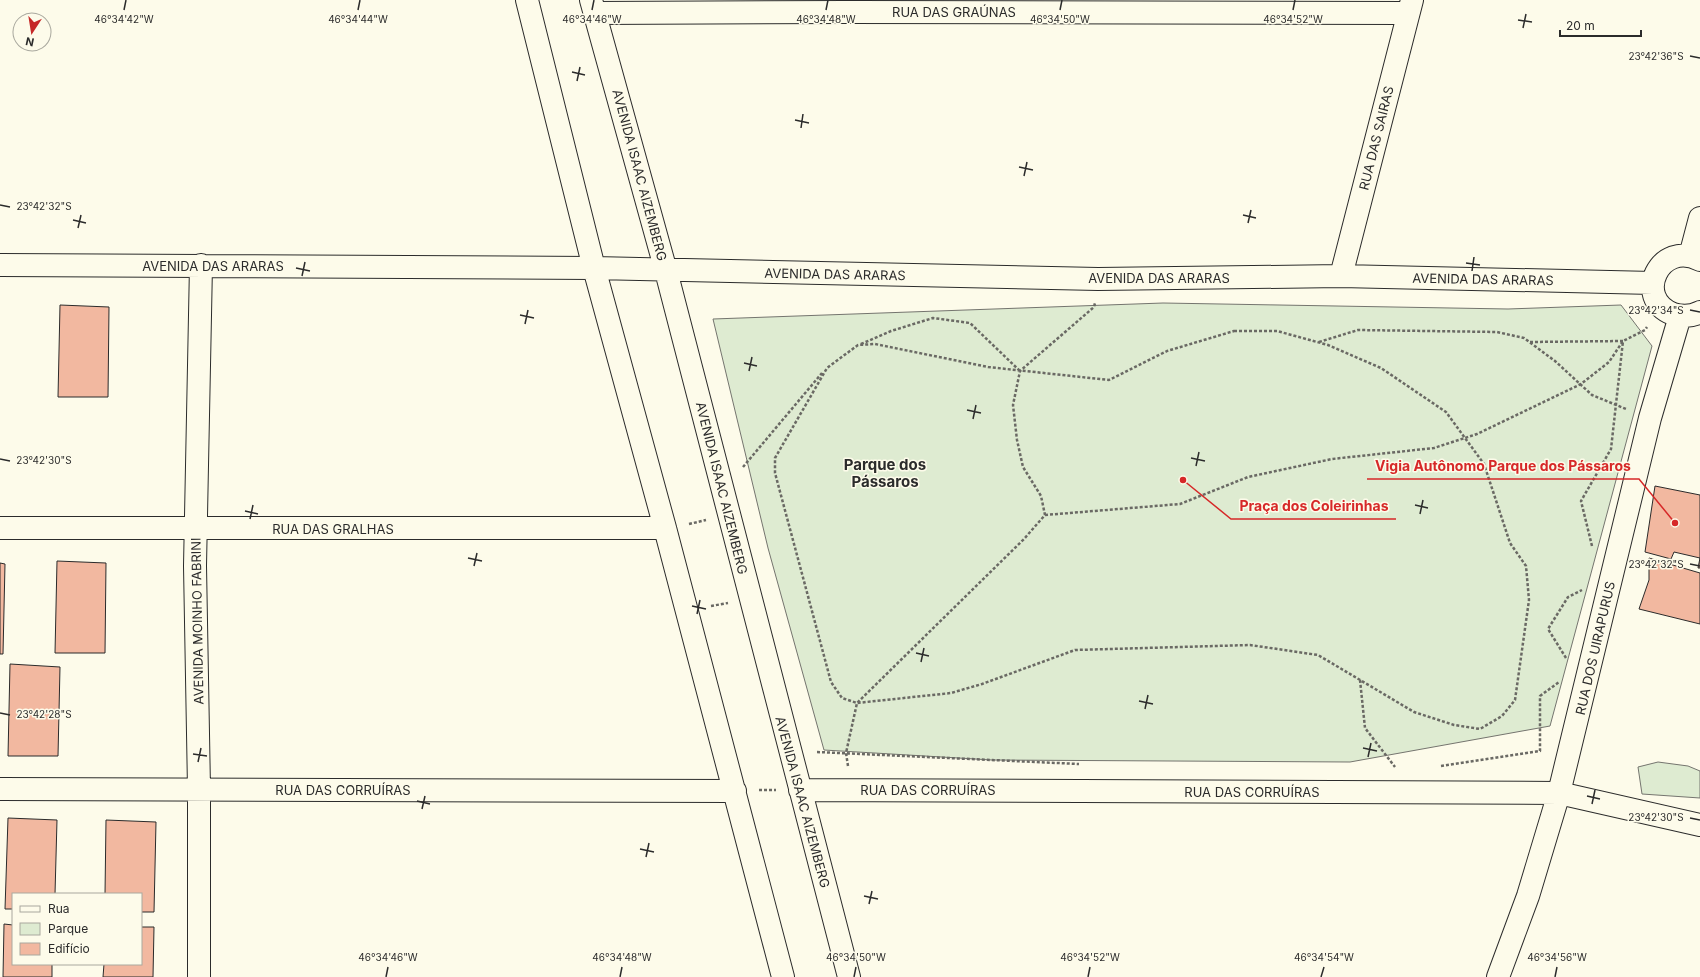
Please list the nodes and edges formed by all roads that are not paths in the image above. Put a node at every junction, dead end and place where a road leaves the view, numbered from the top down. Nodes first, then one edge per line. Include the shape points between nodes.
1 (527, 0) edge
2 (849, 6) edge
3 (593, 7) edge
4 (1410, 7) edge
5 (1700, 218) edge
6 (1695, 258) edge
7 (0, 265) edge
8 (201, 265) junction
9 (594, 268) junction
10 (666, 271) junction
11 (1341, 276) junction
12 (1656, 293) junction
13 (1690, 314) edge
14 (0, 528) edge
15 (665, 528) junction
16 (196, 529) junction
17 (0, 789) edge
18 (199, 789) junction
19 (800, 790) junction
20 (735, 791) junction
21 (1559, 793) junction
22 (1700, 825) edge
23 (199, 977) edge
24 (783, 977) edge
25 (850, 977) edge
26 (1498, 977) edge

1 - 9 street
2 - 3 street, RUA DAS GRAÚNAS
2 - 4 street, RUA DAS GRAÚNAS
3 - 10 street, AVENIDA ISAAC AIZEMBERG
4 - 11 street, RUA DAS SAIRAS
5 - 6 street
6 - 12 street via 1680,255 1661,264 1655,273
7 - 8 street, AVENIDA DAS ARARAS
8 - 9 street, AVENIDA DAS ARARAS
8 - 16 street, AVENIDA MOINHO FABRINI
9 - 10 street, AVENIDA DAS ARARAS
9 - 15 street
10 - 11 street, AVENIDA DAS ARARAS via 1098,279
10 - 19 street, AVENIDA ISAAC AIZEMBERG
11 - 12 street, AVENIDA DAS ARARAS
12 - 13 street via 1666,311
13 - 21 street, RUA DOS UIRAPURUS via 1650,418
14 - 16 street, RUA DAS GRALHAS
15 - 16 street, RUA DAS GRALHAS
15 - 20 street
16 - 18 street, AVENIDA MOINHO FABRINI
17 - 18 street, RUA DAS CORRUÍRAS
18 - 20 street, RUA DAS CORRUÍRAS
18 - 23 street, AVENIDA MOINHO FABRINI
19 - 21 street, RUA DAS CORRUÍRAS
19 - 25 street, AVENIDA ISAAC AIZEMBERG
20 - 24 street
21 - 22 street, RUA DAS CORRUÍRAS
21 - 26 street, RUA DOS UIRAPURUS via 1528,896

